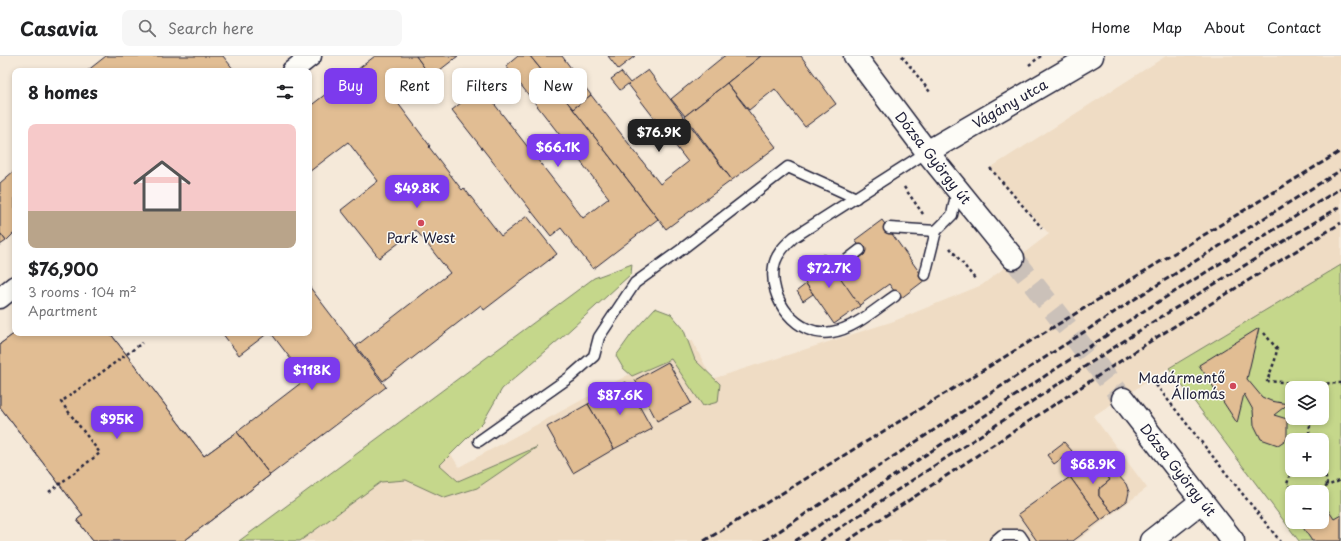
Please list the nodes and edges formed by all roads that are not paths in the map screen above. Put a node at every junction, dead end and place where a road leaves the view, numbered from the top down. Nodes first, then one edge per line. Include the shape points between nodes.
1 (311, 56) edge
2 (854, 56) edge
3 (1092, 56) edge
4 (296, 68) edge
5 (927, 152) junction
6 (958, 190) junction
7 (856, 198) junction
8 (889, 228) dead end
9 (936, 231) junction
10 (860, 250) dead end
11 (1013, 258) tunnel mouth
12 (849, 263) dead end
13 (925, 275) dead end
14 (12, 288) edge
15 (895, 296) dead end
16 (0, 298) edge
17 (1123, 399) tunnel mouth
18 (478, 441) dead end
19 (1202, 501) junction
20 (995, 541) edge
21 (1024, 541) edge
22 (1151, 541) edge
23 (1233, 541) edge

1 - 4 street
2 - 5 main road, Dózsa György út
3 - 5 main road, Vágány utca
5 - 6 main road, Dózsa György út
5 - 7 lane
6 - 9 lane via 952,215
6 - 11 main road, Dózsa György út
7 - 15 lane via 787,243 774,265 775,288 786,311 796,323 808,330 819,332 841,330 852,325 877,302
7 - 18 lane via 788,167 635,283 599,337 594,356 570,377
8 - 9 lane
9 - 13 lane
10 - 12 lane via 847,260
14 - 16 street
17 - 19 main road, Dózsa György út
19 - 22 main road
19 - 23 main road, Dózsa György út
20 - 21 lane via 1002,535 1020,535

